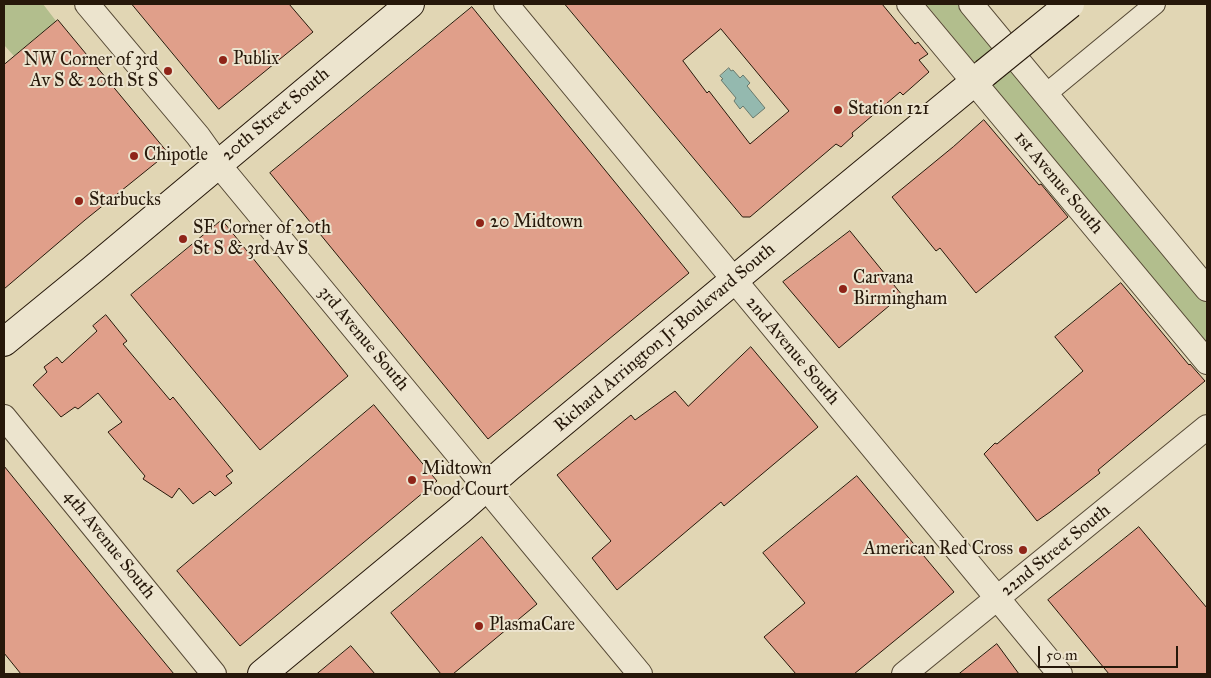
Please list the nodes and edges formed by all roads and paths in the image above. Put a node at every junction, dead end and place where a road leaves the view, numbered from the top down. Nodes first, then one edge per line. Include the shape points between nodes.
1 (87, 4) edge
2 (410, 4) edge
3 (506, 4) edge
4 (909, 4) edge
5 (971, 4) edge
6 (1070, 4) edge
7 (1155, 4) edge
8 (980, 78) junction
9 (1046, 94) junction
10 (218, 164) junction
11 (734, 280) junction
12 (1207, 290) edge
13 (4, 342) edge
14 (1204, 355) edge
15 (4, 417) edge
16 (1207, 427) edge
17 (486, 488) junction
18 (997, 598) junction
19 (214, 674) edge
20 (262, 674) edge
21 (640, 674) edge
22 (904, 674) edge
23 (1060, 674) edge

1 - 10 street, 3rd Avenue South
2 - 10 main road, 20th Street South
3 - 11 street, 2nd Avenue South
4 - 8 street, 1st Avenue South
5 - 9 street
6 - 8 main road, Richard Arrington Jr Boulevard South, bridge
7 - 9 street
8 - 11 main road, Richard Arrington Jr Boulevard South
8 - 14 street, 1st Avenue South
9 - 12 street
10 - 13 main road, 20th Street South
10 - 17 street, 3rd Avenue South
11 - 17 main road, Richard Arrington Jr Boulevard South
11 - 18 street, 2nd Avenue South
15 - 19 street, 4th Avenue South
16 - 18 street, 22nd Street South
17 - 20 main road, Richard Arrington Jr Boulevard South
17 - 21 street, 3rd Avenue South
18 - 22 street, 22nd Street South
18 - 23 street, 2nd Avenue South

